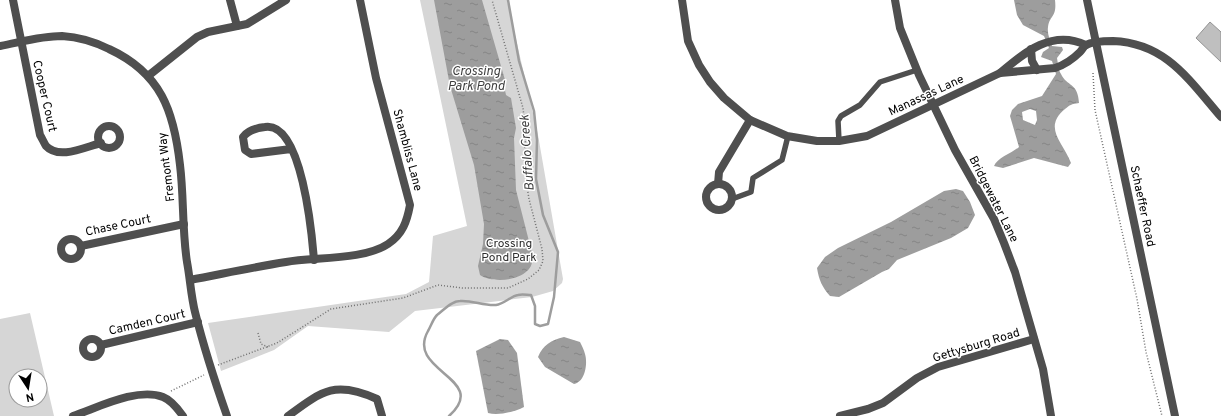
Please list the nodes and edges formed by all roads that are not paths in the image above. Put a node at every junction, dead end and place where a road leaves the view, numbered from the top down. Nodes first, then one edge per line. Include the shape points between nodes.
1 (13, 0) edge
2 (230, 0) edge
3 (286, 0) edge
4 (360, 0) edge
5 (682, 0) edge
6 (895, 0) edge
7 (1087, 0) edge
8 (237, 26) junction
9 (21, 42) junction
10 (1096, 42) junction
11 (1086, 45) junction
12 (0, 46) edge
13 (1031, 49) junction
14 (917, 70) junction
15 (1037, 70) junction
16 (1000, 73) junction
17 (148, 76) junction
18 (934, 105) junction
19 (1221, 117) edge
20 (750, 120) junction
21 (788, 136) junction
22 (839, 141) junction
23 (100, 143) dead end
24 (291, 149) junction
25 (718, 184) junction
26 (732, 200) junction
27 (184, 224) junction
28 (81, 246) dead end
29 (314, 260) junction
30 (190, 280) junction
31 (198, 322) junction
32 (1034, 339) junction
33 (101, 345) dead end
34 (72, 416) edge
35 (183, 416) edge
36 (227, 416) edge
37 (288, 416) edge
38 (382, 416) edge
39 (840, 416) edge
40 (1051, 416) edge
41 (1175, 416) edge

1 - 9 street, Cooper Court
2 - 8 street
3 - 8 street via 247,24
4 - 29 street, Shambliss Lane via 376,78 410,205 407,221 400,234 388,244 372,251
5 - 20 street, Manassas Lane via 688,41 699,65 724,98
6 - 14 street, Bridgewater Lane via 900,28
7 - 10 street, Schaeffer Road
8 - 17 street via 197,37
9 - 12 street, Fremont Way
9 - 17 street, Fremont Way via 43,37 64,36 83,39 137,64
9 - 23 street, Cooper Court via 40,135 47,146 64,153
10 - 11 street, Manassas Lane
10 - 19 street, Manassas Lane via 1130,41 1160,53 1176,65
10 - 41 street, Schaeffer Road
11 - 13 street via 1070,38 1057,39
11 - 15 street, Manassas Lane via 1080,53 1063,65
13 - 15 street via 1032,61
13 - 16 street
14 - 18 street, Bridgewater Lane
14 - 22 lane via 880,82 860,105 841,116 838,121
15 - 16 street, Manassas Lane
16 - 18 street, Manassas Lane
17 - 27 street, Fremont Way via 162,95 173,121 180,165
18 - 22 street, Manassas Lane via 867,136
18 - 32 street, Bridgewater Lane via 1004,243
20 - 21 street, Manassas Lane
20 - 25 street via 719,172
21 - 22 street, Manassas Lane via 816,141
21 - 26 lane via 782,160 753,178 751,192
24 - 24 street via 281,132 274,127 249,131 243,137 245,150 251,154
24 - 29 street via 305,188
25 - 26 street via 723,184 730,190
25 - 26 street via 711,187 706,194 709,206 721,211 729,206
27 - 28 street, Chase Court
27 - 30 street, Fremont Way
29 - 30 street, Shambliss Lane via 287,262
30 - 31 street, Fremont Way
31 - 33 street, Camden Court
31 - 36 street, Fremont Way
32 - 39 street, Gettysburg Road via 938,367 917,378 883,403
32 - 40 street, Bridgewater Lane via 1048,392
34 - 35 street via 135,395 147,394 164,397
37 - 38 street via 323,392 346,389 362,392 377,399

